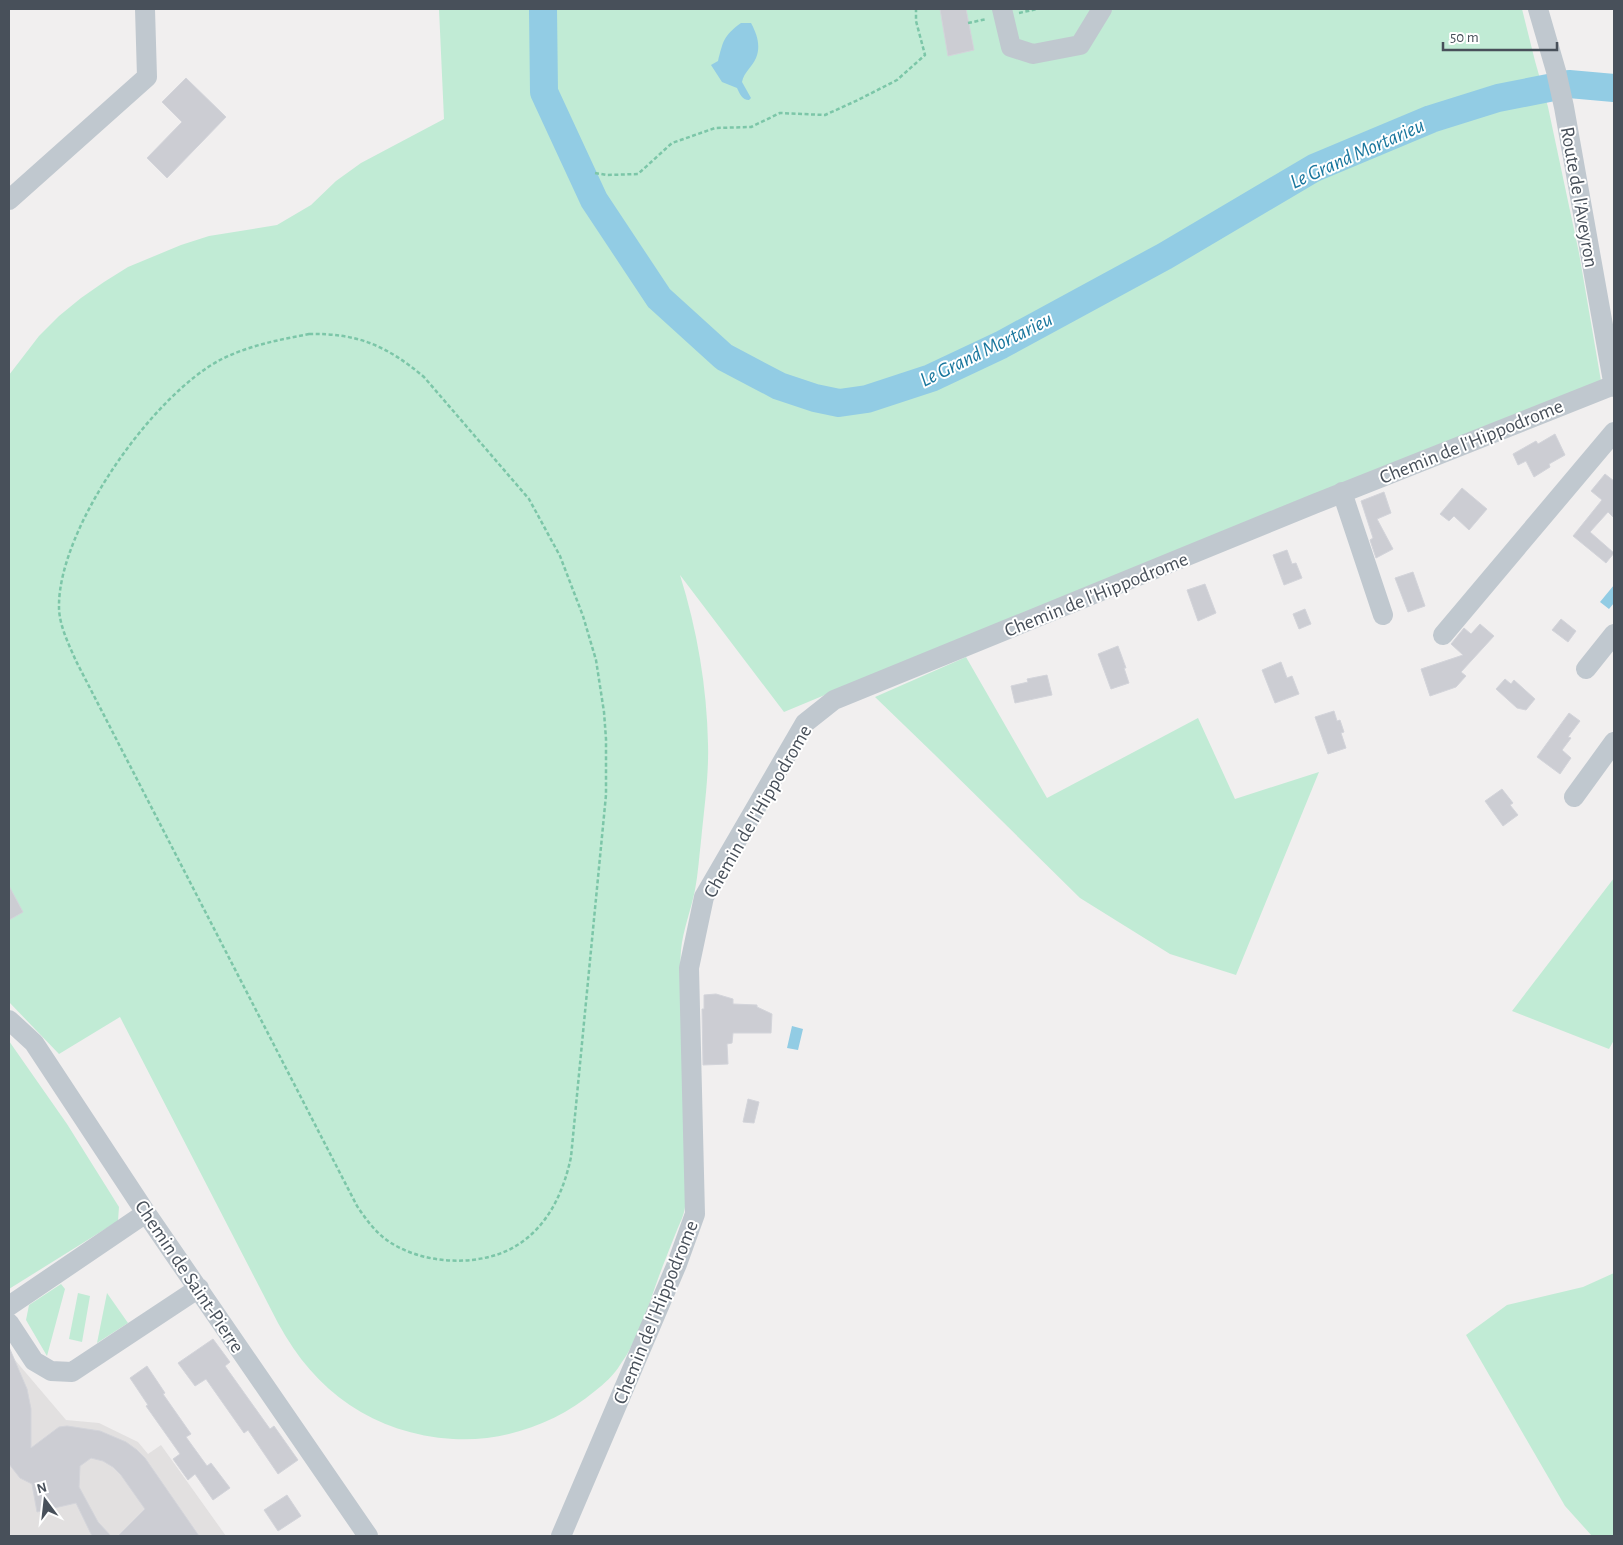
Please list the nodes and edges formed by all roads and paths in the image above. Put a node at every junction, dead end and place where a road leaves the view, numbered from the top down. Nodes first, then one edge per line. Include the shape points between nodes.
1 (145, 9) edge
2 (916, 9) edge
3 (1002, 9) edge
4 (1102, 9) edge
5 (1538, 9) edge
6 (595, 173) dead end
7 (9, 200) edge
8 (1614, 386) edge
9 (1614, 432) edge
10 (1342, 492) junction
11 (1383, 615) dead end
12 (1614, 634) edge
13 (1443, 635) dead end
14 (1586, 669) dead end
15 (1614, 742) edge
16 (1574, 798) dead end
17 (9, 1020) edge
18 (146, 1213) junction
19 (535, 1230) joint
20 (199, 1288) junction
21 (9, 1306) edge
22 (9, 1323) edge
23 (368, 1536) edge
24 (561, 1536) edge

1 - 7 street via 147,77
2 - 6 path via 925,55 897,80 858,100 826,115 780,113 751,127 715,128 672,143 638,174
3 - 4 street via 1011,47 1033,54 1080,45
5 - 8 street, Route de l'Aveyron via 1564,107
8 - 10 street, Chemin de l'Hippodrome
9 - 13 street
10 - 11 street
10 - 24 street, Chemin de l'Hippodrome via 834,700 805,723 704,897 690,968 695,1214 677,1264
12 - 14 street
15 - 16 street
17 - 18 street, Chemin de Saint-Pierre via 34,1043
18 - 20 street, Chemin de Saint-Pierre
18 - 21 street
19 - 19 path via 562,1191 571,1158 606,795 604,712 596,660 583,616 560,556 529,499 424,377 385,350 349,336 309,334 266,342 222,359 183,386 150,419 110,473 86,515 64,567 59,609 65,632 80,670 369,1224 404,1249 450,1261 499,1255 522,1243
20 - 22 street via 72,1372 51,1371 34,1361
20 - 23 street, Chemin de Saint-Pierre

